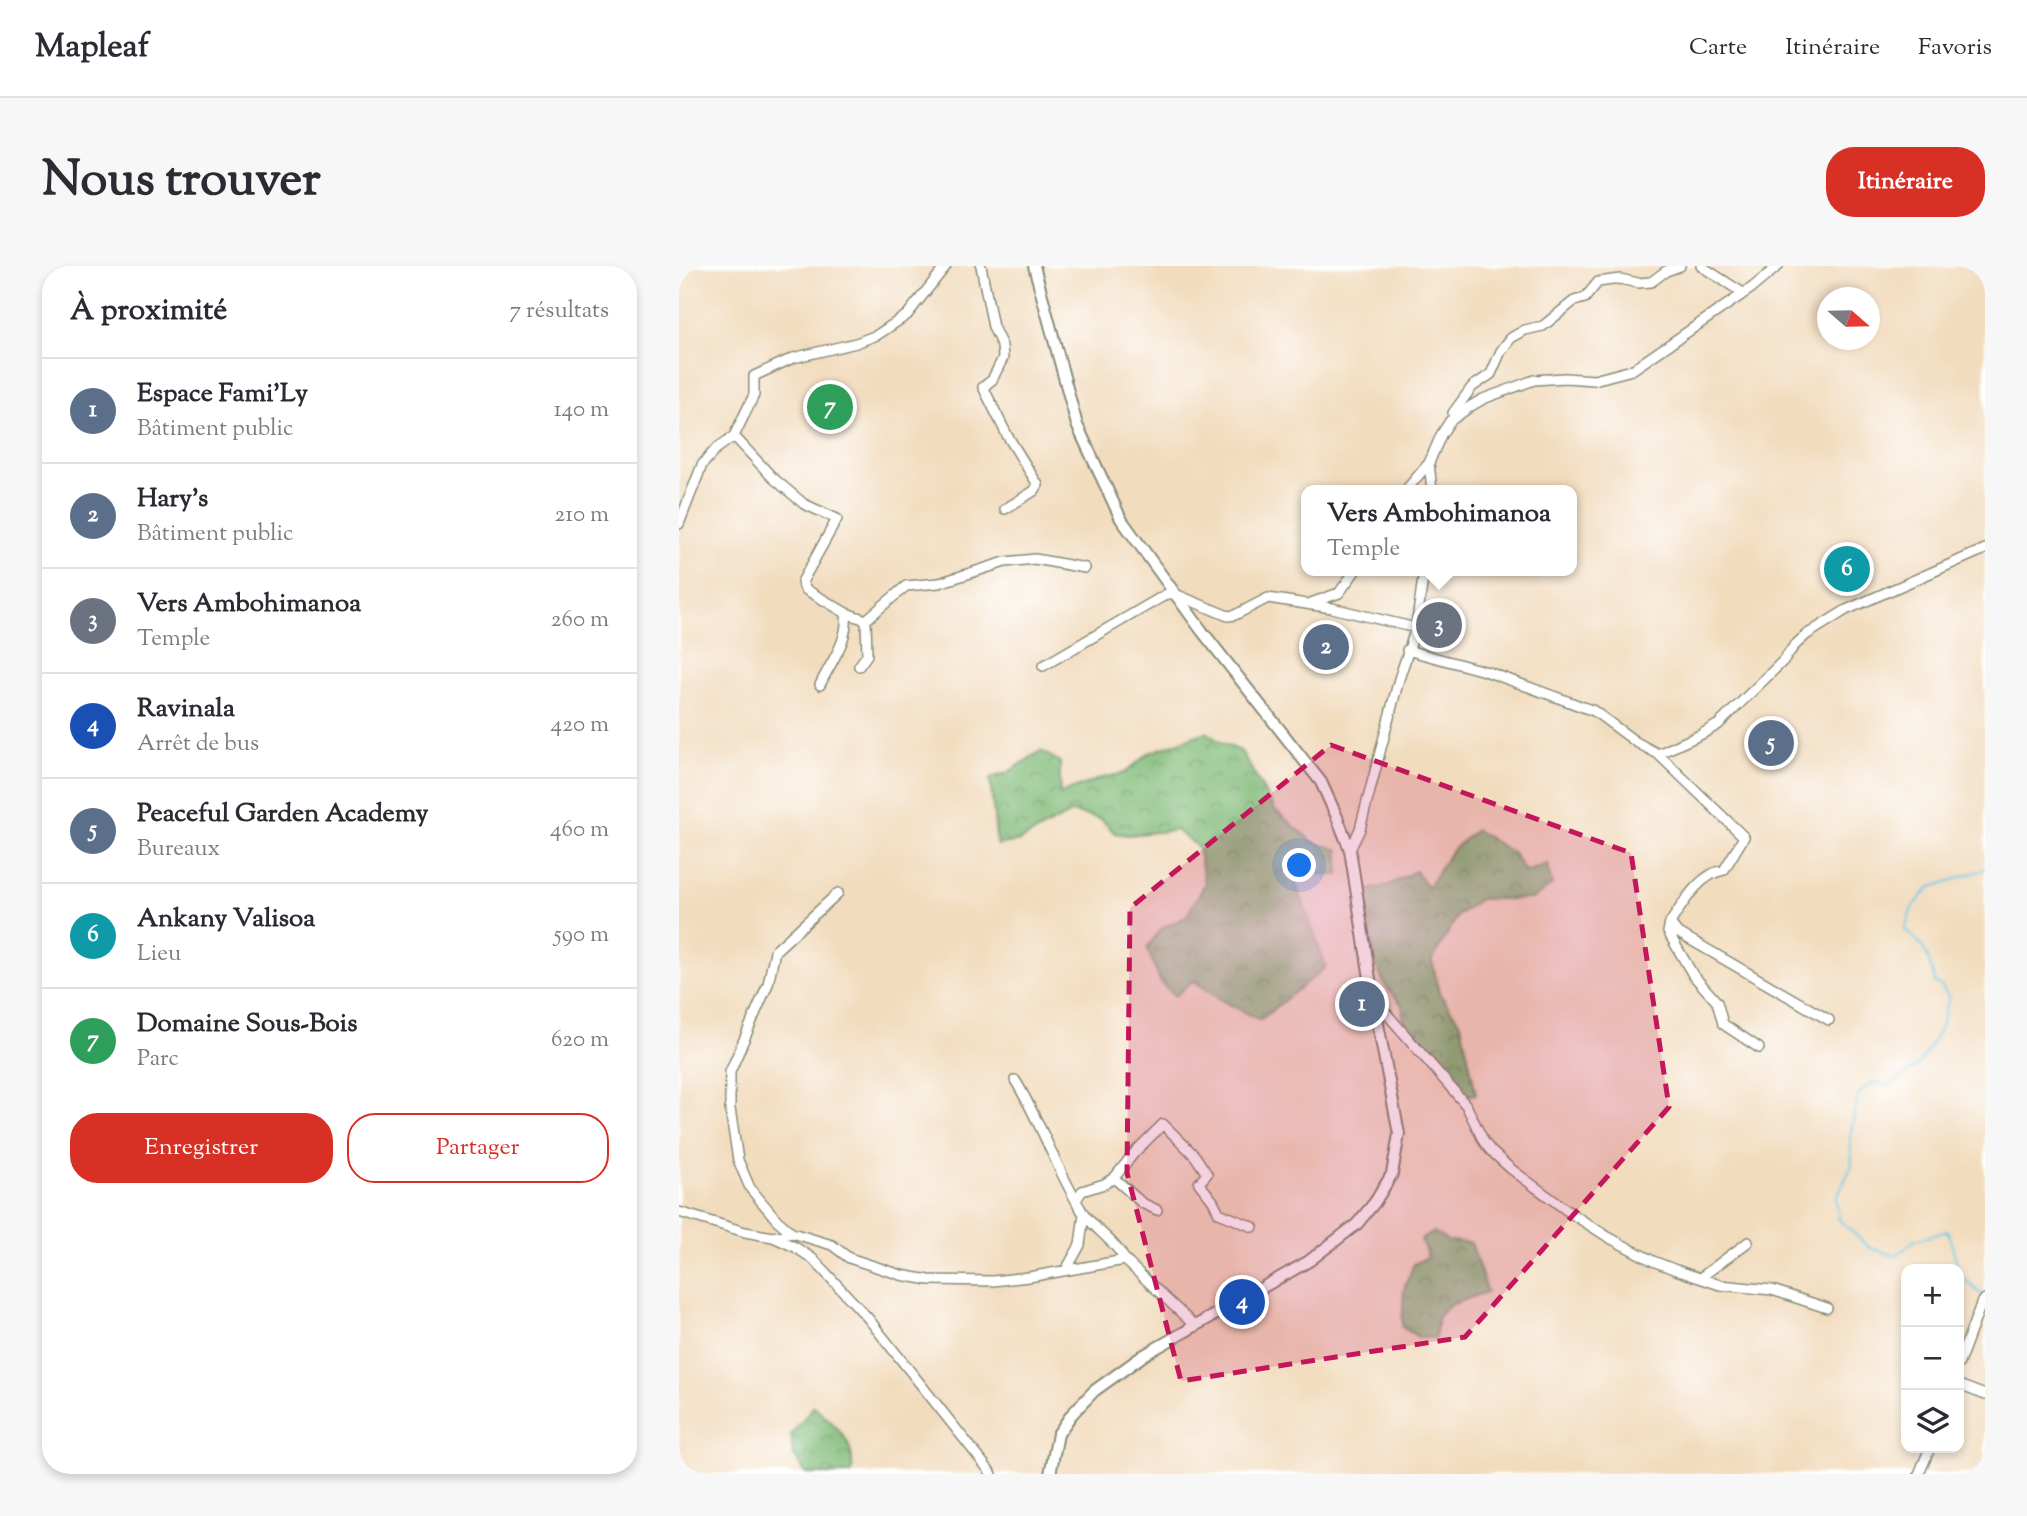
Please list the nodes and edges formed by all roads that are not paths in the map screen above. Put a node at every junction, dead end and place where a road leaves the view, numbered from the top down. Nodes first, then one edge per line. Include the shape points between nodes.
1 (946, 266) edge
2 (981, 266) edge
3 (1034, 266) edge
4 (1680, 266) edge
5 (1701, 266) edge
6 (1778, 266) edge
7 (1743, 293) junction
8 (1453, 413) dead end
9 (734, 436) junction
10 (1429, 463) junction
11 (1410, 485) edge
12 (1431, 485) edge
13 (1005, 509) dead end
14 (679, 524) edge
15 (1985, 550) edge
16 (1085, 568) dead end
17 (1351, 576) edge
18 (1423, 576) edge
19 (1175, 594) junction
20 (1305, 604) junction
21 (846, 613) junction
22 (866, 620) junction
23 (1416, 628) junction
24 (1407, 650) junction
25 (859, 666) dead end
26 (1043, 666) dead end
27 (820, 685) dead end
28 (1658, 754) junction
29 (1350, 850) junction
30 (838, 893) dead end
31 (1670, 923) junction
32 (1373, 998) junction
33 (1829, 1020) dead end
34 (1759, 1048) dead end
35 (1015, 1080) dead end
36 (1114, 1178) junction
37 (1076, 1200) junction
38 (1157, 1210) dead end
39 (679, 1212) edge
40 (1084, 1213) junction
41 (1253, 1227) dead end
42 (792, 1233) junction
43 (773, 1237) junction
44 (1748, 1242) dead end
45 (1125, 1260) junction
46 (1066, 1270) junction
47 (1700, 1278) junction
48 (1983, 1302) edge
49 (1827, 1308) dead end
50 (1195, 1326) junction
51 (1964, 1350) edge
52 (1964, 1387) edge
53 (1985, 1395) edge
54 (1928, 1453) edge
55 (992, 1474) edge
56 (1050, 1474) edge
57 (1919, 1474) edge

1 - 9 street via 907,315 877,335 793,358 754,376 754,395
2 - 13 street via 1003,358 983,387 1038,485
3 - 19 main road via 1070,402 1092,460 1121,519
4 - 8 street via 1651,282 1598,282 1585,298 1574,301 1543,326 1511,338 1491,374 1472,387
5 - 7 street
6 - 7 street
7 - 10 street via 1632,370 1594,380 1534,380 1483,399 1450,421
9 - 14 street via 702,466
9 - 21 street via 804,504 837,519 802,582 805,589
10 - 11 street
10 - 12 street
15 - 28 street via 1835,617 1794,646 1719,724
16 - 22 street via 1035,559 1005,562 939,583 906,586
17 - 20 street via 1339,593
18 - 23 street
19 - 20 street via 1228,615 1263,599
19 - 26 street via 1167,594
19 - 29 main road via 1321,782
20 - 23 street
21 - 22 street
21 - 27 street via 842,646
22 - 25 street via 867,655
23 - 24 street
24 - 28 street via 1488,672 1594,711
24 - 29 street via 1360,829
28 - 31 street via 1744,837 1724,870 1705,877
29 - 32 main road
30 - 42 street via 775,951 768,984 730,1072 738,1160 750,1188
31 - 33 street via 1678,932
31 - 34 street via 1668,932 1676,948 1717,1002 1723,1024
32 - 47 street via 1466,1105 1484,1142 1511,1169 1608,1237 1653,1261
32 - 50 main road via 1399,1124 1397,1157 1388,1182 1364,1216 1324,1251
35 - 37 street
36 - 37 street via 1082,1191
36 - 38 street
36 - 41 street via 1163,1124 1207,1174 1199,1183 1219,1213
37 - 40 street
39 - 43 street
40 - 45 street
40 - 46 street via 1080,1245
42 - 43 street
42 - 46 street via 832,1245 849,1258 929,1280 993,1281
43 - 55 street via 813,1259 867,1317
44 - 47 street
45 - 46 street
45 - 50 street
47 - 49 street via 1720,1285 1772,1290
48 - 51 street
50 - 56 main road via 1144,1355 1081,1403 1058,1434
52 - 53 street
54 - 57 street

